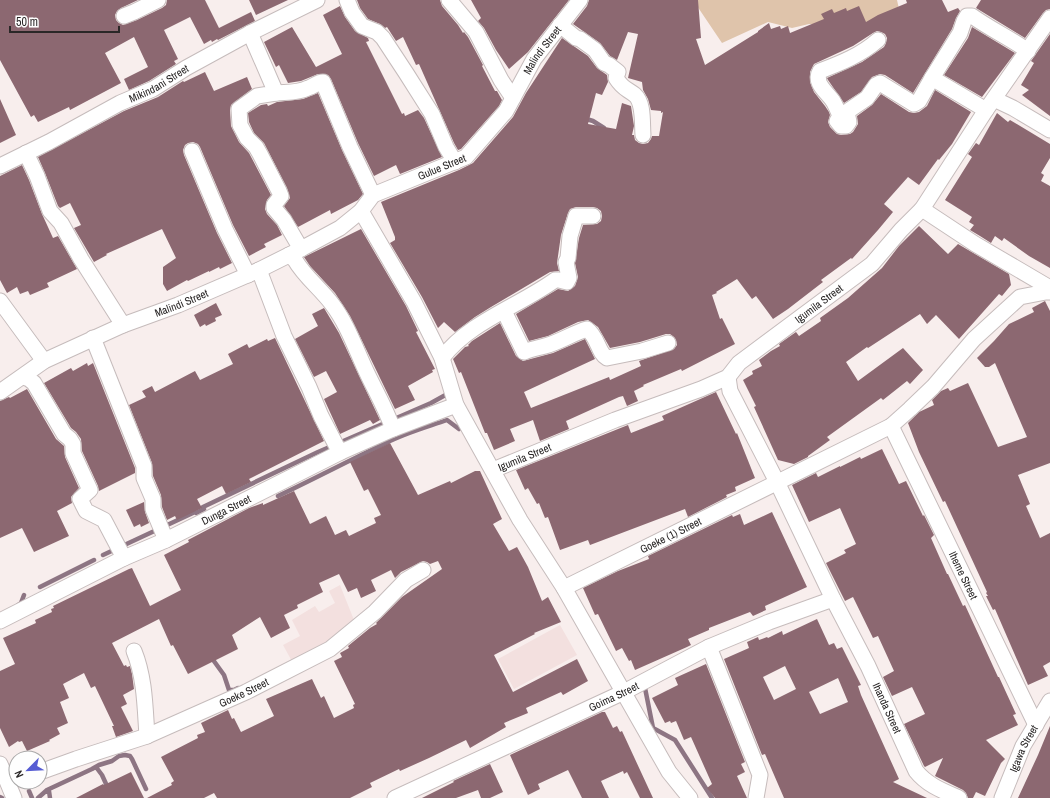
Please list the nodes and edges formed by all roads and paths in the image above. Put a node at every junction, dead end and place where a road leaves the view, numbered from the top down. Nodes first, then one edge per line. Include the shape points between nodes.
1 (158, 0) edge
2 (317, 0) edge
3 (347, 0) edge
4 (449, 0) edge
5 (580, 0) edge
6 (124, 16) dead end
7 (1050, 18) edge
8 (560, 25) junction
9 (250, 33) junction
10 (878, 40) dead end
11 (1028, 51) junction
12 (932, 78) junction
13 (276, 92) junction
14 (512, 102) junction
15 (990, 105) junction
16 (1050, 130) edge
17 (643, 134) dead end
18 (192, 151) dead end
19 (26, 153) junction
20 (455, 162) junction
21 (0, 166) edge
22 (373, 195) junction
23 (922, 209) junction
24 (361, 211) junction
25 (593, 216) dead end
26 (295, 252) junction
27 (254, 272) junction
28 (1050, 288) edge
29 (1050, 292) edge
30 (0, 301) edge
31 (504, 310) junction
32 (123, 325) junction
33 (93, 338) junction
34 (668, 343) dead end
35 (442, 358) junction
36 (44, 361) junction
37 (23, 377) junction
38 (728, 378) junction
39 (0, 392) edge
40 (456, 405) junction
41 (891, 426) junction
42 (393, 429) junction
43 (341, 452) junction
44 (493, 470) junction
45 (777, 482) junction
46 (166, 540) junction
47 (124, 558) junction
48 (423, 570) dead end
49 (564, 588) junction
50 (833, 599) junction
51 (0, 621) edge
52 (708, 647) junction
53 (134, 651) dead end
54 (624, 692) junction
55 (1050, 701) edge
56 (1036, 725) junction
57 (147, 736) junction
58 (0, 764) edge
59 (48, 769) edge
60 (8, 783) edge
61 (395, 798) edge
62 (690, 798) edge
63 (756, 798) edge
64 (959, 798) edge
65 (1002, 798) edge

1 - 6 street
2 - 9 street, Mikindani Street
3 - 20 street via 362,26 377,32 383,38 410,78 432,114
4 - 14 street via 476,32
5 - 8 street, Malindi Street
7 - 11 street, Igumila Street
8 - 14 street, Malindi Street via 534,59
8 - 17 street via 596,50 604,63 618,72 616,78 621,86 639,100
9 - 13 street
9 - 19 street, Mikindani Street via 153,89 120,103
10 - 12 street via 844,62 818,73 822,90 836,105 840,116 837,121 841,126 846,126 849,122 847,112 867,98 878,84 914,104 919,101
11 - 12 street via 972,16 967,16 960,33
11 - 15 street, Igumila Street
12 - 15 street
13 - 22 street via 295,92 323,82
13 - 26 street via 257,96 239,109 240,125 256,147 279,191 281,196 274,208 284,220
14 - 20 street, Gulue Street via 466,157
15 - 16 street via 1013,108
15 - 23 street, Igumila Street
18 - 27 street via 225,229
19 - 21 street, Mikindani Street
19 - 32 street via 50,211 61,223
20 - 22 street, Gulue Street
22 - 24 street
23 - 28 street
23 - 38 street, Igumila Street via 872,264 739,363
24 - 26 street, Malindi Street via 340,228
24 - 35 street via 414,302
25 - 31 street via 576,216 566,262 569,278 567,282 555,280
26 - 27 street, Malindi Street
26 - 42 street via 295,260 332,304 347,328
27 - 32 street, Malindi Street via 178,305
27 - 43 street via 321,416
29 - 41 street, Goeke (1) Street via 1020,297 974,339 933,387
30 - 36 street
31 - 34 street via 524,352 587,329 592,332 607,358
31 - 35 street via 486,320 447,351
32 - 33 street, Malindi Street
33 - 36 street, Malindi Street
33 - 46 street via 144,466 144,478 153,499 153,509
35 - 40 street
36 - 37 street, Malindi Street
37 - 39 street, Malindi Street
37 - 47 street via 34,382 64,434 73,444 73,453 90,490 81,497 81,502 86,511 104,520
38 - 44 street, Igumila Street via 615,420
38 - 45 street, Ihanda Street via 730,391
40 - 42 street, Dunga Street
40 - 44 street
41 - 45 street, Goeke (1) Street
41 - 56 street, Iheme Street
42 - 43 street, Dunga Street
43 - 46 street, Dunga Street
44 - 49 street via 520,520
45 - 49 street, Goeke (1) Street
45 - 50 street, Ihanda Street
46 - 47 street, Dunga Street
47 - 51 street, Dunga Street
48 - 57 street, Goeke Street via 406,580 375,612 330,649 246,692
49 - 54 street
50 - 52 street, Goima Street
50 - 64 street, Ihanda Street via 868,666 916,771 923,780
52 - 54 street, Goima Street
52 - 63 street via 760,775
53 - 57 street via 143,685
54 - 61 street, Goima Street
54 - 62 street via 669,772
55 - 56 street, Igawa Street
56 - 65 street, Igawa Street via 1023,746
57 - 59 street, Goeke Street
58 - 60 street

